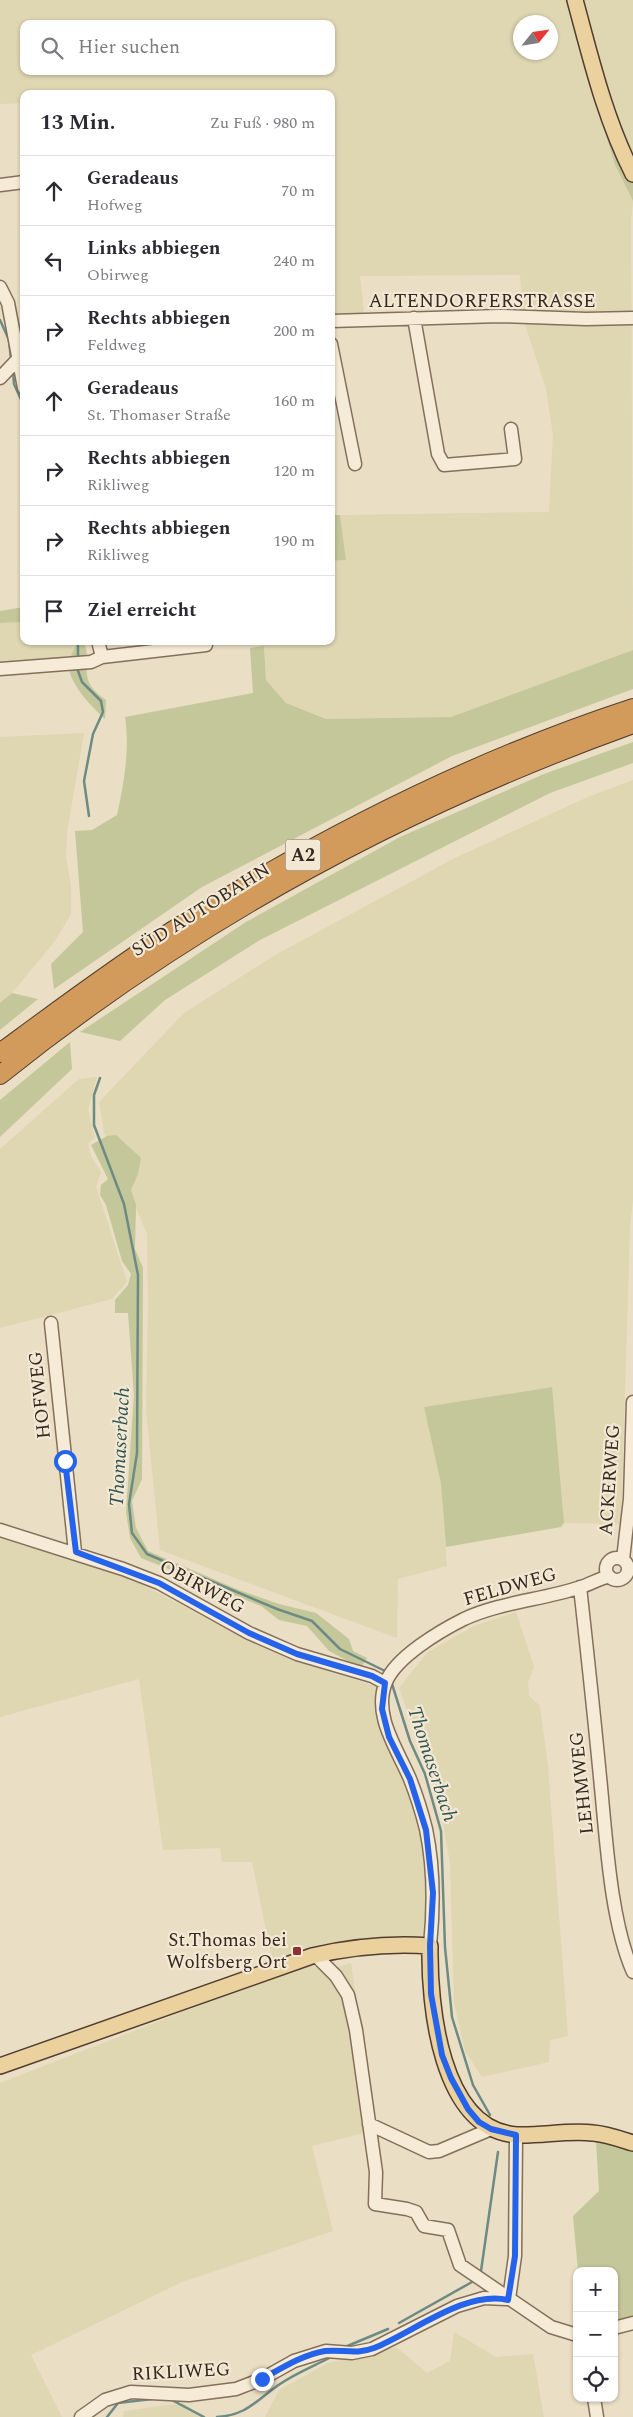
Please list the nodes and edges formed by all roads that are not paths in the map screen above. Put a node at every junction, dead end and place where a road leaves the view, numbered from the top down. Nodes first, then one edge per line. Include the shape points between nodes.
1 (575, 0) edge
2 (633, 174) edge
3 (20, 182) edge
4 (0, 185) edge
5 (0, 287) edge
6 (414, 318) junction
7 (633, 318) edge
8 (335, 321) edge
9 (14, 361) edge
10 (335, 364) edge
11 (20, 377) edge
12 (512, 429) dead end
13 (355, 464) dead end
14 (99, 645) edge
15 (206, 645) dead end
16 (102, 657) junction
17 (0, 669) edge
18 (633, 708) edge
19 (633, 724) edge
20 (34, 1048) junction
21 (0, 1053) edge
22 (0, 1076) edge
23 (0, 1087) edge
24 (51, 1323) dead end
25 (633, 1402) edge
26 (0, 1530) edge
27 (76, 1552) junction
28 (623, 1559) junction
29 (609, 1576) junction
30 (630, 1577) edge
31 (580, 1587) junction
32 (385, 1683) junction
33 (430, 1946) junction
34 (315, 1955) junction
35 (633, 1972) edge
36 (0, 2066) edge
37 (370, 2124) junction
38 (491, 2129) junction
39 (516, 2135) junction
40 (633, 2143) edge
41 (508, 2300) junction
42 (633, 2323) edge
43 (618, 2327) edge
44 (573, 2334) edge
45 (595, 2402) edge
46 (81, 2417) edge
47 (597, 2417) edge

1 - 2 main road via 595,74 619,146
3 - 4 street
5 - 9 street via 8,303
6 - 7 street, ALTENDORFERSTRASSE
6 - 8 street, ALTENDORFERSTRASSE
6 - 12 street via 438,454 444,465 515,459
9 - 11 street
10 - 13 street
14 - 16 street
15 - 16 street
16 - 17 street via 91,662
18 - 21 highway, SÜD AUTOBAHN / A2 via 470,771 368,819 249,884 108,974
19 - 20 highway, SÜD AUTOBAHN / A2 via 474,787 366,838 180,946
20 - 22 highway, SÜD AUTOBAHN / A2
20 - 23 highway via 15,1074
24 - 27 street, HOFWEG
25 - 28 street, ACKERWEG via 630,1499
26 - 27 street, OBIRWEG
27 - 32 street, OBIRWEG via 159,1583 249,1633 297,1654 372,1676
28 - 29 street via 615,1558 609,1562 606,1568
28 - 30 street
29 - 30 street via 618,1580
29 - 31 street, FELDWEG
31 - 32 street, FELDWEG via 510,1603 465,1619 420,1646 393,1670
31 - 35 street, LEHMWEG via 606,1840 617,1915
32 - 33 street via 382,1709 389,1737 410,1779 426,1830 433,1893
33 - 34 main road via 362,1946
33 - 38 main road via 431,1994 442,2055 468,2109 479,2122
34 - 36 main road
34 - 37 street via 336,1976 348,1995
37 - 38 street via 429,2152 439,2151
37 - 41 street via 376,2172 375,2204 407,2208 416,2212 424,2226 448,2230 460,2265
38 - 39 main road
39 - 40 main road via 592,2132
39 - 41 street via 515,2256
41 - 44 street, RIKLIWEG via 551,2327
41 - 46 street, RIKLIWEG via 484,2298 457,2306 372,2349 352,2353 326,2351 294,2361 236,2389 188,2395 131,2392 105,2400
42 - 43 street
45 - 47 street

